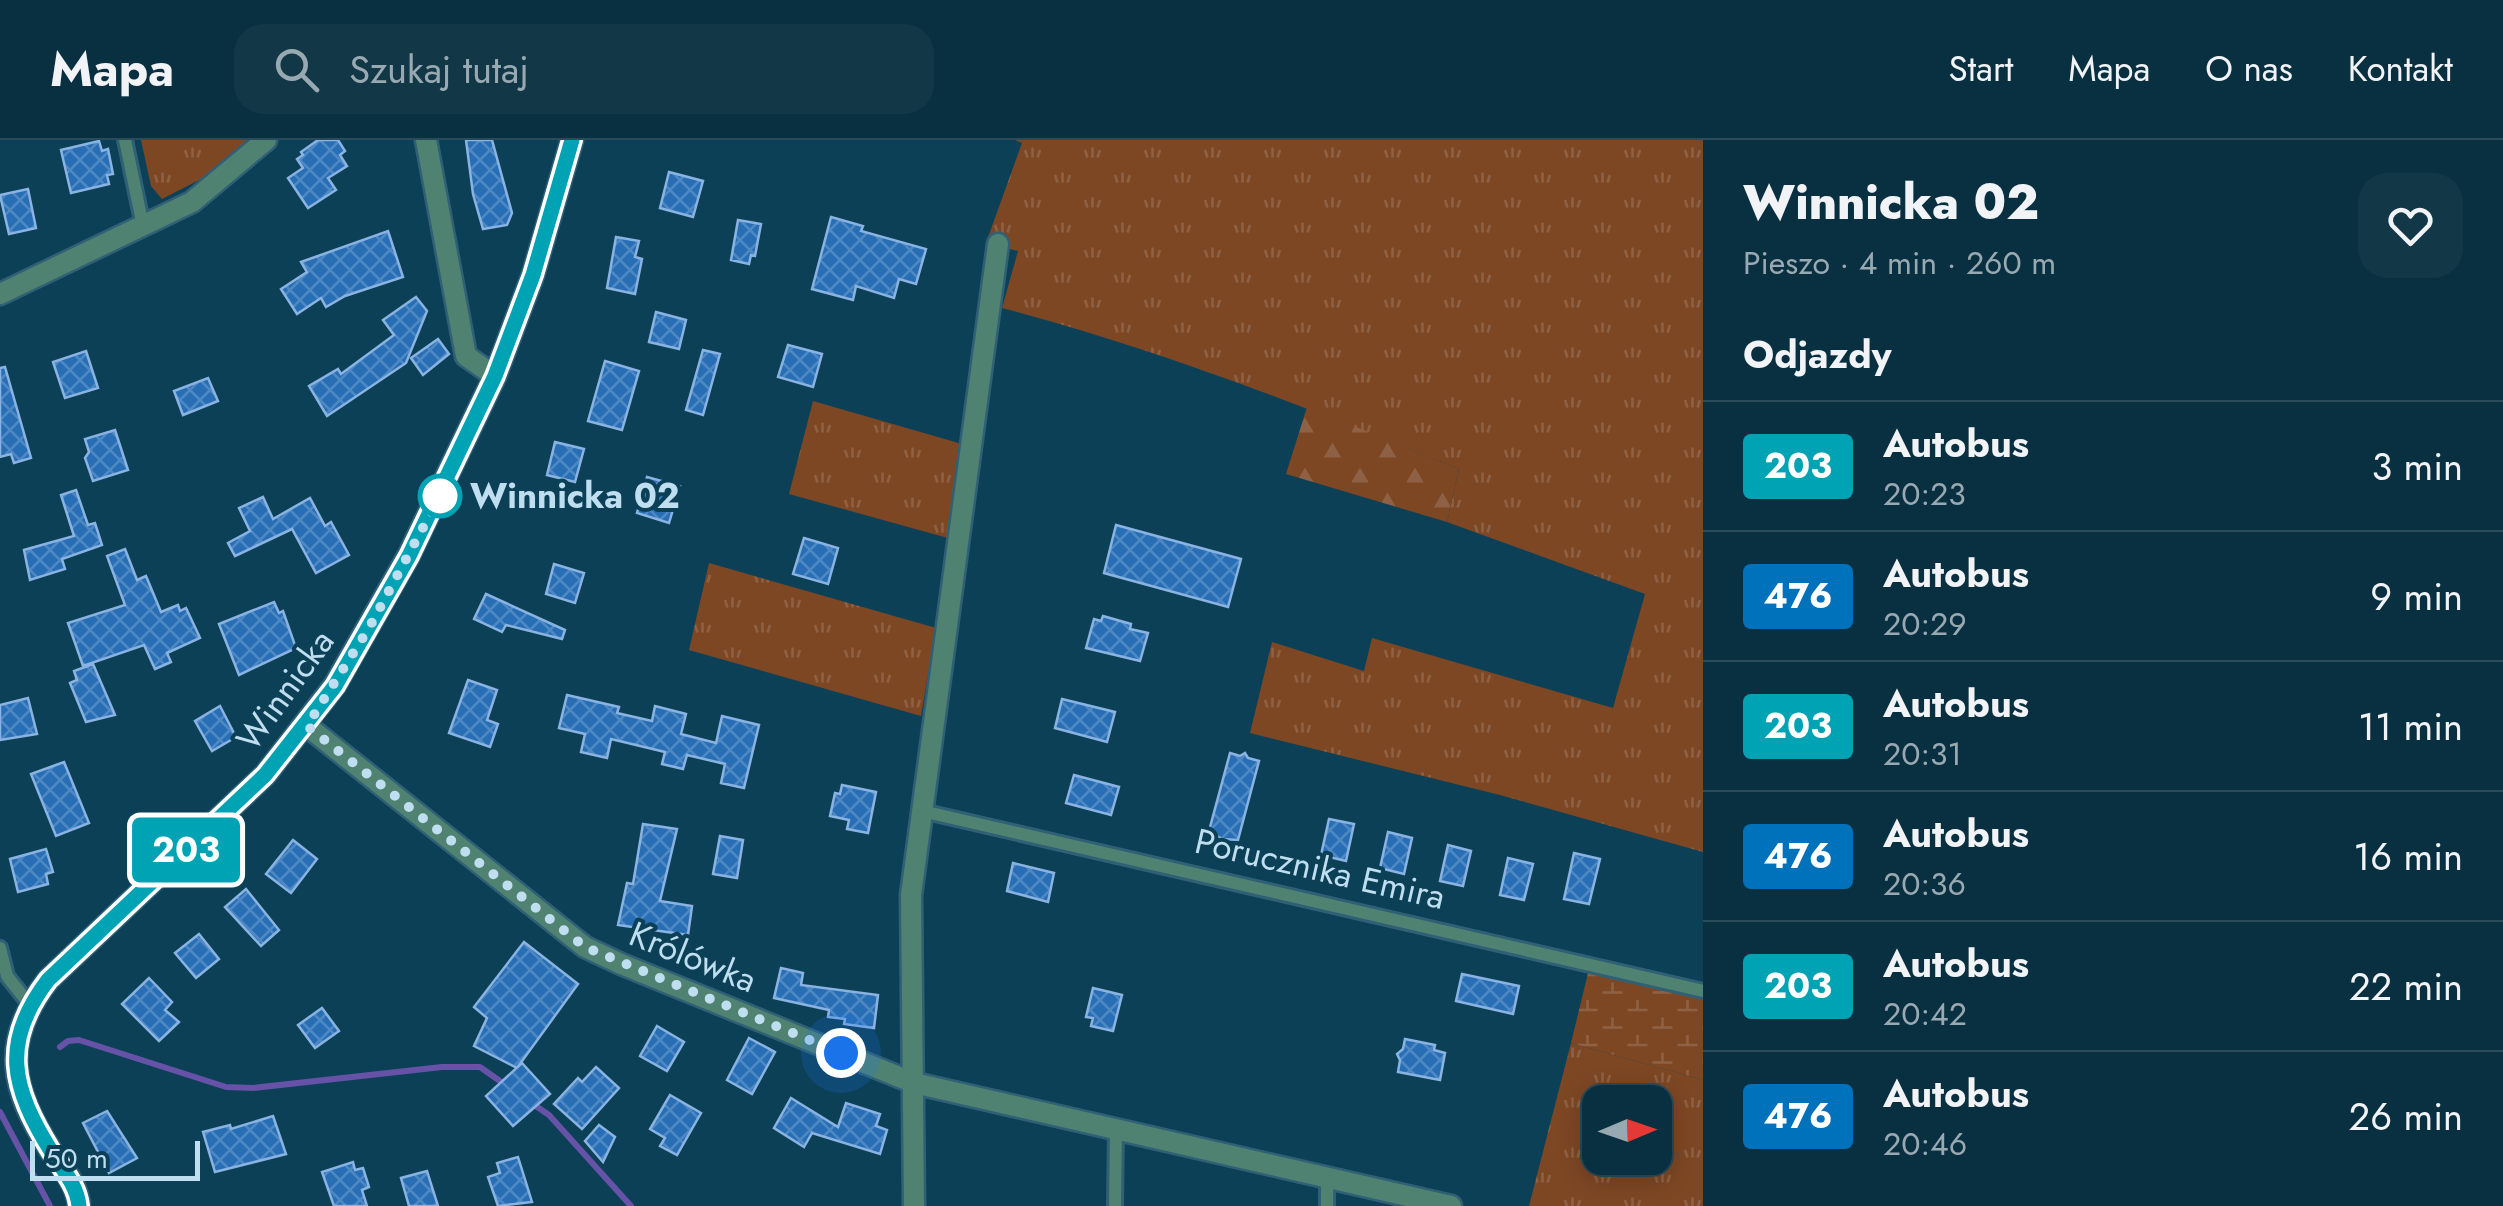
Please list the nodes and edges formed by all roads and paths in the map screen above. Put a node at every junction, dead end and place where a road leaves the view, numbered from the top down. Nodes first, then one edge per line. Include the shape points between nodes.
1 (125, 140) edge
2 (266, 140) edge
3 (426, 140) edge
4 (572, 140) edge
5 (143, 226) junction
6 (998, 244) dead end
7 (0, 294) edge
8 (495, 376) junction
9 (307, 726) junction
10 (922, 811) junction
11 (0, 948) edge
12 (1703, 991) edge
13 (30, 1005) junction
14 (914, 1082) junction
15 (1116, 1127) junction
16 (1327, 1178) junction
17 (79, 1206) edge
18 (914, 1206) edge
19 (1115, 1206) edge
20 (1327, 1206) edge
21 (1451, 1206) edge

1 - 5 lane
2 - 5 street via 192,202
3 - 8 street via 466,356
4 - 8 street, Winnicka
5 - 7 street
6 - 10 street
8 - 9 street, Winnicka via 409,556
9 - 13 street, Winnicka
9 - 14 street, Królówka via 585,947
10 - 12 lane, Porucznika Emira
10 - 14 street via 911,895
11 - 13 lane via 7,976
13 - 17 street, Winnicka via 16,1041 17,1086
14 - 15 street, Królówka
14 - 18 street
15 - 16 street, Królówka
15 - 19 lane
16 - 20 lane
16 - 21 street, Królówka

